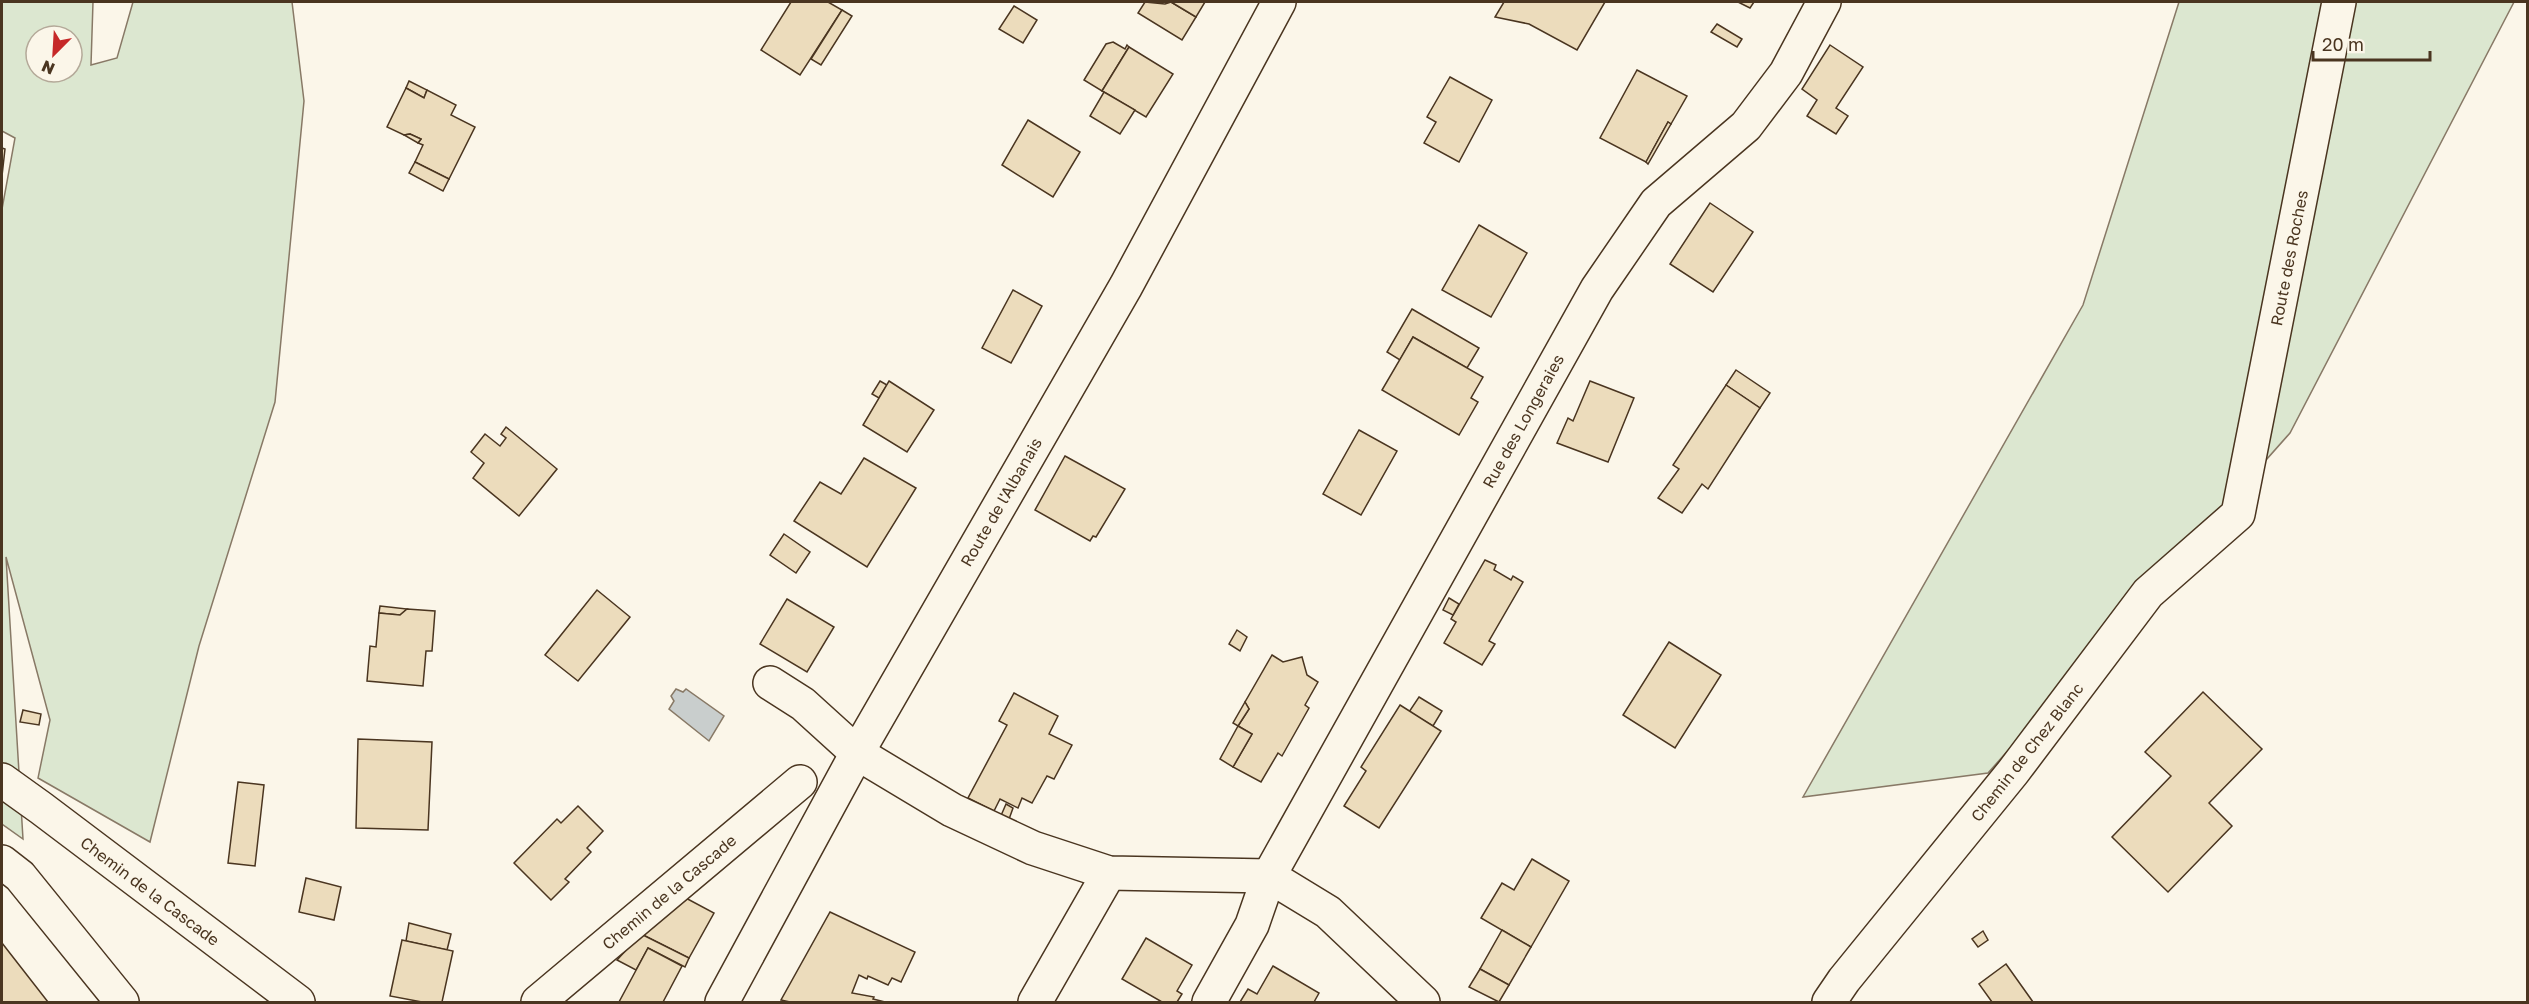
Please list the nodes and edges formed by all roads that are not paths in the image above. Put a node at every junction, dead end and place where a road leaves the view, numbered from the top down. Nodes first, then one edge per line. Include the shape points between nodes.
1 (1280, 2) edge
2 (1824, 2) edge
3 (2339, 2) edge
4 (2238, 514) joint
5 (770, 682) dead end
6 (857, 753) junction
7 (2, 780) edge
8 (800, 782) dead end
9 (2, 862) edge
10 (1109, 873) junction
11 (1269, 876) junction
12 (122, 1002) edge
13 (298, 1002) edge
14 (538, 1002) edge
15 (722, 1002) edge
16 (1035, 1002) edge
17 (1209, 1002) edge
18 (1423, 1002) edge
19 (1829, 1002) edge

1 - 6 street, Route de l'Albanais via 1125,286
2 - 11 street, Rue des Longeraies via 1786,73 1746,126 1656,203 1597,289
3 - 4 street, Route des Roches
4 - 19 street, Chemin de Chez Blanc via 2148,593 2013,772
5 - 6 street via 803,704
6 - 10 street via 962,815 1033,848
6 - 15 street, Route de l'Albanais
7 - 13 street, Chemin de la Cascade
8 - 14 street, Chemin de la Cascade
9 - 12 street via 20,876
10 - 11 street
10 - 16 street
11 - 17 street, Rue des Longeraies via 1252,925
11 - 18 street via 1328,912

